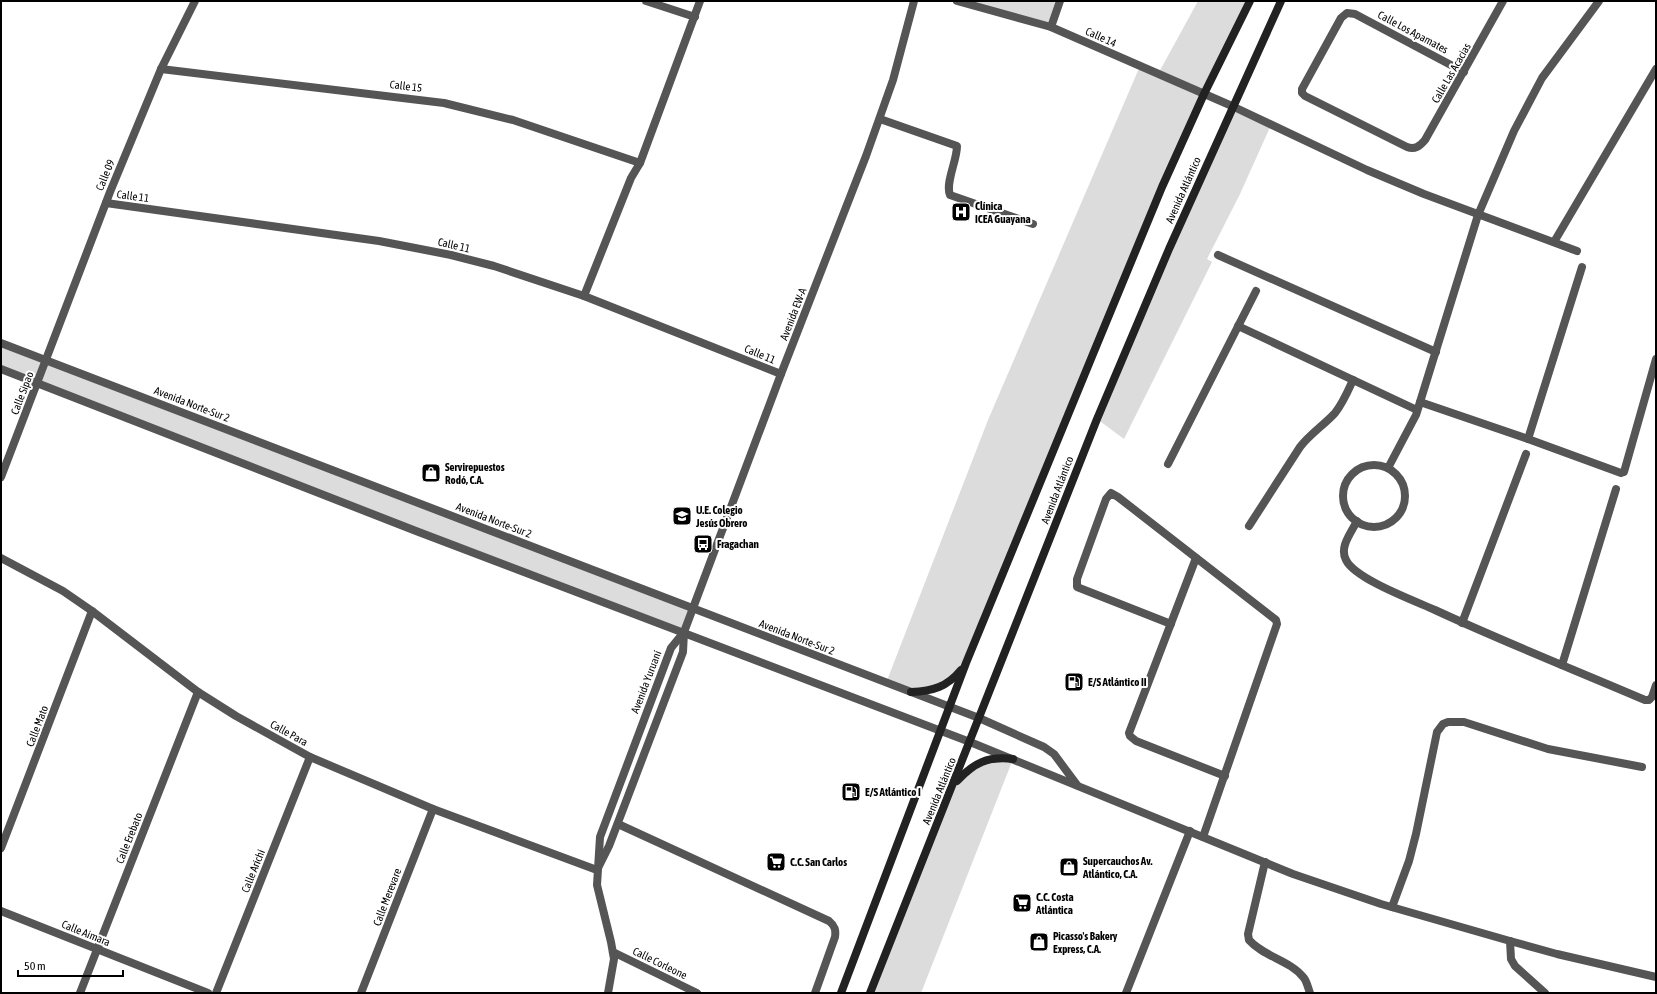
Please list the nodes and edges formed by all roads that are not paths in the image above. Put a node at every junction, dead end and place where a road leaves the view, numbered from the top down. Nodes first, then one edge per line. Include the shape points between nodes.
1 (195, 1) edge
2 (646, 1) edge
3 (700, 1) edge
4 (914, 1) edge
5 (957, 1) edge
6 (1060, 1) edge
7 (1250, 1) edge
8 (1281, 1) edge
9 (1503, 1) edge
10 (1599, 1) edge
11 (695, 17) junction
12 (1051, 27) junction
13 (161, 69) junction
14 (1656, 69) edge
15 (1464, 72) junction
16 (1204, 94) junction
17 (1232, 106) junction
18 (880, 119) junction
19 (1410, 149) joint
20 (640, 163) junction
21 (106, 203) junction
22 (1478, 215) junction
23 (1033, 224) dead end
24 (1554, 242) junction
25 (1577, 251) dead end
26 (1218, 254) dead end
27 (1582, 267) dead end
28 (1256, 291) dead end
29 (584, 296) junction
30 (1238, 326) junction
31 (1, 343) edge
32 (1436, 352) junction
33 (1656, 359) edge
34 (46, 361) junction
35 (1, 369) edge
36 (781, 374) junction
37 (1353, 380) junction
38 (38, 382) junction
39 (1420, 402) junction
40 (1417, 410) junction
41 (1528, 439) junction
42 (1526, 454) dead end
43 (1168, 464) dead end
44 (1388, 468) junction
45 (1, 477) edge
46 (1616, 489) dead end
47 (1357, 521) junction
48 (1249, 526) dead end
49 (1, 558) edge
50 (1196, 558) junction
51 (694, 608) junction
52 (92, 611) junction
53 (1462, 623) junction
54 (1171, 624) junction
55 (684, 632) junction
56 (966, 663) junction
57 (1562, 665) junction
58 (1656, 685) edge
59 (198, 692) junction
60 (911, 692) junction
61 (949, 707) junction
62 (979, 718) junction
63 (940, 731) junction
64 (970, 742) junction
65 (310, 757) junction
66 (1012, 759) junction
67 (1642, 767) dead end
68 (1224, 776) junction
69 (953, 784) junction
70 (1077, 785) junction
71 (433, 809) junction
72 (618, 824) junction
73 (1190, 831) junction
74 (1203, 837) junction
75 (1, 848) edge
76 (1265, 862) junction
77 (597, 870) junction
78 (1392, 907) junction
79 (1, 911) edge
80 (1510, 941) junction
81 (97, 950) junction
82 (613, 952) junction
83 (1656, 977) edge
84 (80, 993) edge
85 (208, 993) edge
86 (216, 993) edge
87 (361, 993) edge
88 (608, 993) edge
89 (697, 993) edge
90 (815, 993) edge
91 (841, 993) edge
92 (870, 993) edge
93 (1126, 993) edge
94 (1310, 993) edge
95 (1545, 993) edge

1 - 13 street, Calle 09
2 - 11 street
3 - 11 street
4 - 18 street, Avenida EW-A
5 - 12 street, Calle 14
6 - 12 street
7 - 16 main road, Avenida Atlántico
8 - 17 main road, Avenida Atlántico
9 - 15 street, Calle Las Acacias
10 - 22 street via 1542,78 1514,131
11 - 20 street
12 - 16 street, Calle 14
13 - 20 street, Calle 15 via 444,103 513,120
13 - 21 street, Calle 09
14 - 24 street
15 - 19 street, Calle Las Acacias via 1421,146
15 - 19 street, Calle Los Apamates via 1351,13 1341,18 1302,85 1302,93
16 - 17 street, Calle 14
16 - 56 main road, Avenida Atlántico via 1117,296
17 - 22 street, Calle 14 via 1367,170
17 - 62 main road, Avenida Atlántico via 1097,419
18 - 23 street via 957,146 948,189 950,195
18 - 36 street, Avenida EW-A
20 - 29 street via 631,178
21 - 29 street, Calle 11 via 418,248 494,266
21 - 34 street, Calle 09
22 - 24 street, Calle 14
22 - 32 street
24 - 25 street, Calle 14
26 - 32 street
27 - 41 street
28 - 30 street
29 - 36 street, Calle 11
30 - 37 street
30 - 43 street
31 - 34 street, Avenida Norte-Sur 2
32 - 39 street
33 - 41 street via 1624,472
34 - 38 street, Calle Sipao
34 - 51 street, Avenida Norte-Sur 2
35 - 38 street
36 - 51 street, Avenida EW-A
37 - 40 street
37 - 48 street via 1343,402 1324,425 1300,447
38 - 45 street, Calle Sipao
38 - 55 street via 416,531
39 - 40 street
39 - 41 street
40 - 44 street
42 - 53 street
44 - 47 street via 1368,465 1351,475 1346,484 1345,504 1349,514
44 - 47 street via 1402,481 1405,490 1402,510 1396,518 1382,525 1366,526
46 - 57 street
47 - 53 street via 1343,551 1346,561 1353,568 1379,585
49 - 52 street, Calle Para via 64,591
50 - 54 street
50 - 54 street via 1118,497 1109,495 1077,579 1078,587
50 - 68 street via 1276,620 1277,624
51 - 55 street, Avenida EW-A
51 - 60 street, Avenida Norte-Sur 2
52 - 59 street, Calle Para
52 - 75 street, Calle Mato
53 - 57 street
54 - 68 street via 1130,729 1130,736 1136,742
55 - 63 street
55 - 72 street, Avenida Yuruaní via 683,652
55 - 77 street, Avenida Yuruaní via 671,648 600,836
56 - 60 main road via 952,680 941,688 928,692
56 - 61 main road, Avenida Atlántico
57 - 58 street via 1645,700 1652,697
59 - 65 street, Calle Para
59 - 81 street, Calle Erebato
60 - 61 street, Avenida Norte-Sur 2
61 - 62 street, Avenida Norte-Sur 2
61 - 63 main road, Avenida Atlántico
62 - 64 main road, Avenida Atlántico
62 - 70 street, Avenida Norte-Sur 2 via 1049,750
63 - 64 street
63 - 91 main road, Avenida Atlántico
64 - 66 street
64 - 69 main road, Avenida Atlántico
65 - 71 street, Calle Para
65 - 86 street, Calle Arichi
66 - 69 main road via 986,760 966,772
66 - 70 street
67 - 78 street via 1548,749 1464,722 1443,724 1437,732 1409,861
68 - 74 street
69 - 92 main road, Avenida Atlántico
70 - 73 street
71 - 77 street, Calle Para
71 - 87 street, Calle Merevare
72 - 77 street, Avenida Yuruaní
72 - 90 street via 829,921 836,931 835,938
73 - 74 street
73 - 93 street
74 - 76 street
76 - 78 street
76 - 94 street via 1248,934 1249,940 1263,952 1298,972 1305,979
77 - 82 street, Avenida Yuruaní via 597,885
78 - 80 street
79 - 81 street, Calle Aimara
80 - 83 street
80 - 95 street via 1511,959 1515,966
81 - 84 street, Calle Erebato
81 - 85 street, Calle Aimara
82 - 88 street, Avenida Yuruaní
82 - 89 street, Calle Corleone

